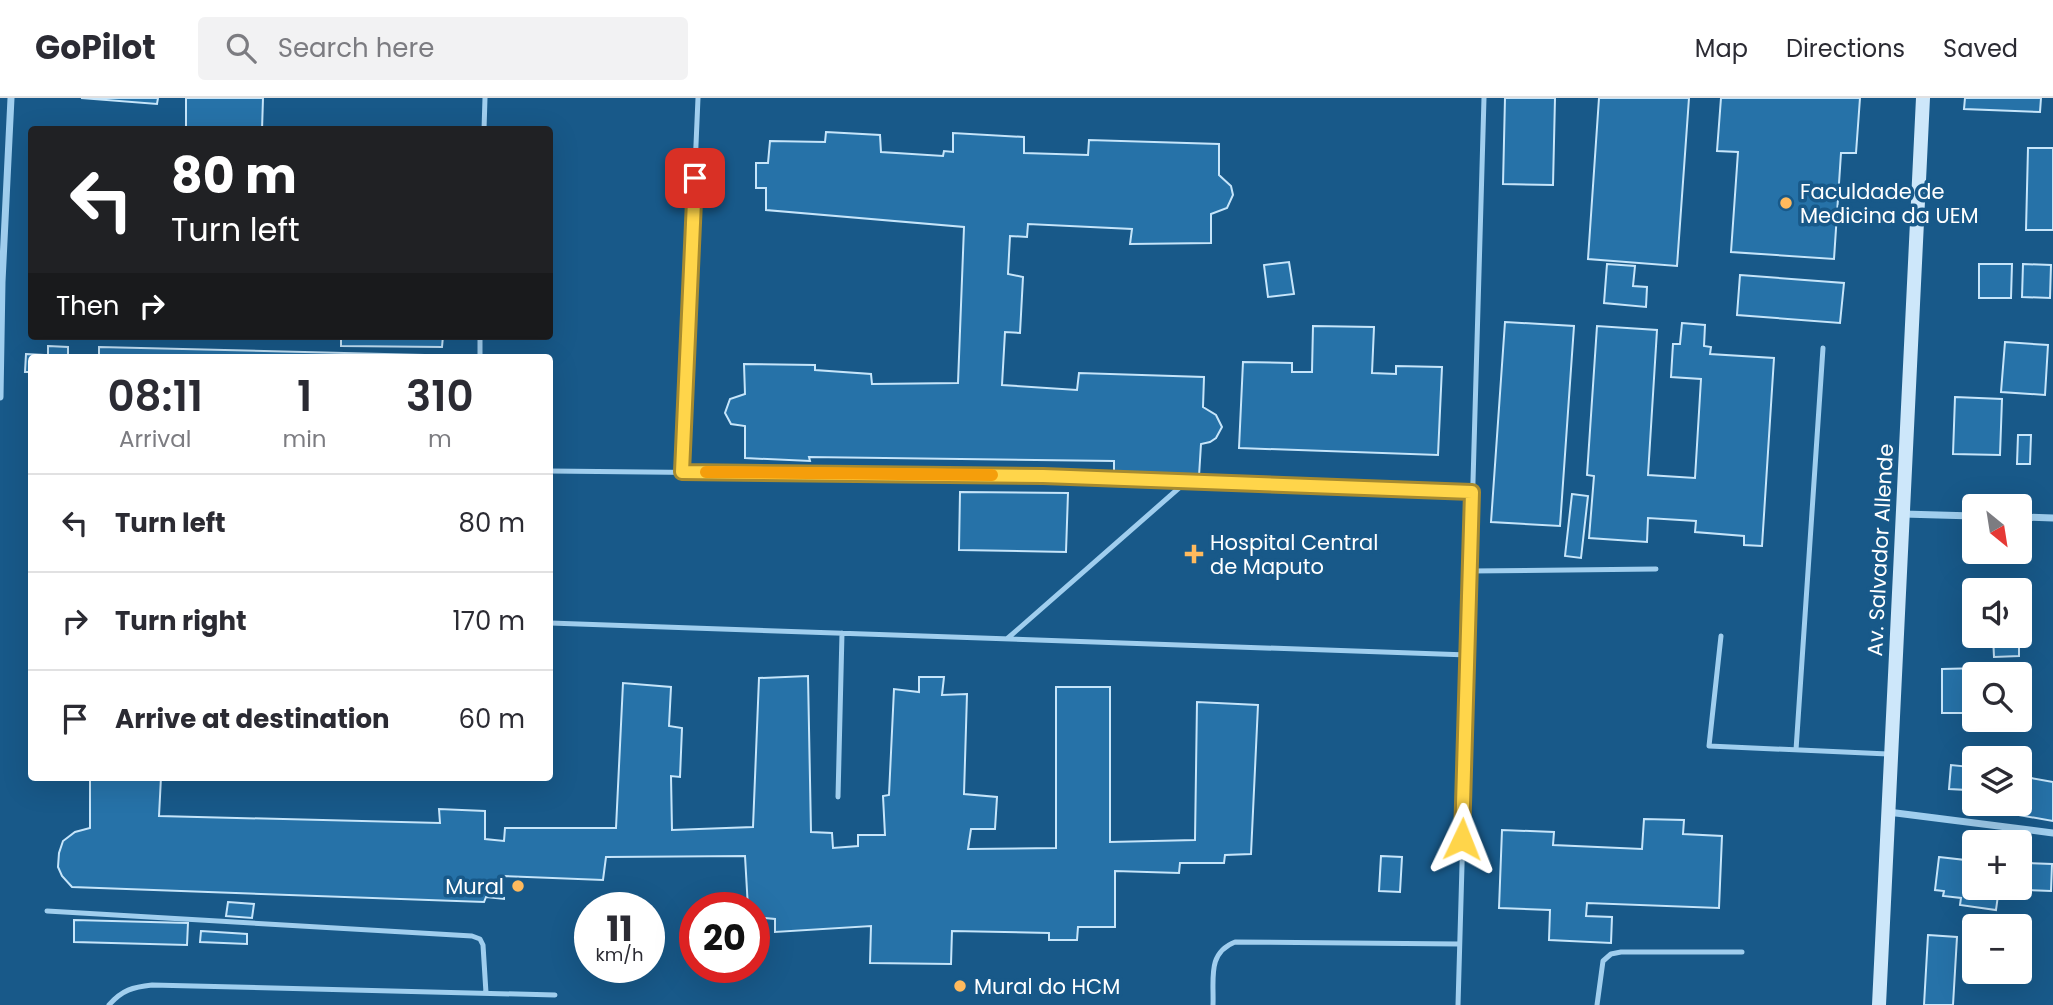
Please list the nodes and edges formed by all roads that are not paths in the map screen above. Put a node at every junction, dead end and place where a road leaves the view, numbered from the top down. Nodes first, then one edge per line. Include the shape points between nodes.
1 (11, 98) edge
2 (485, 98) edge
3 (698, 98) edge
4 (1484, 98) edge
5 (1923, 98) edge
6 (484, 126) edge
7 (1823, 348) dead end
8 (0, 397) edge
9 (553, 471) edge
10 (682, 472) junction
11 (1187, 481) junction
12 (1472, 492) junction
13 (1903, 514) junction
14 (1962, 516) edge
15 (2032, 517) edge
16 (2053, 518) edge
17 (1656, 569) dead end
18 (1470, 571) junction
19 (553, 623) edge
20 (842, 633) junction
21 (1721, 636) dead end
22 (1007, 639) junction
23 (1468, 655) junction
24 (1796, 750) junction
25 (1891, 754) junction
26 (838, 797) dead end
27 (1888, 812) junction
28 (2053, 834) edge
29 (47, 911) dead end
30 (1460, 944) junction
31 (1742, 952) dead end
32 (486, 993) junction
33 (555, 995) dead end
34 (109, 1005) edge
35 (1213, 1005) edge
36 (1458, 1005) edge
37 (1597, 1005) edge
38 (1879, 1005) edge

1 - 8 street
2 - 6 lane
3 - 10 lane
4 - 12 lane
5 - 13 street, Av. Salvador Allende
7 - 24 lane
9 - 10 lane
10 - 11 lane
11 - 12 lane
11 - 22 lane
12 - 18 lane
13 - 14 street
13 - 25 street, Av. Salvador Allende
15 - 16 street
17 - 18 lane
18 - 23 lane
19 - 20 lane
20 - 22 lane
20 - 26 lane
21 - 24 lane via 1709,746
22 - 23 lane
23 - 30 lane
24 - 25 lane
25 - 27 street, Av. Salvador Allende
27 - 28 street
27 - 38 street, Av. Salvador Allende
29 - 32 lane via 472,936 482,945
30 - 35 lane via 1235,942 1224,946 1214,961
30 - 36 lane
31 - 37 lane via 1611,954 1603,961
32 - 33 lane
32 - 34 lane via 152,985 133,987

